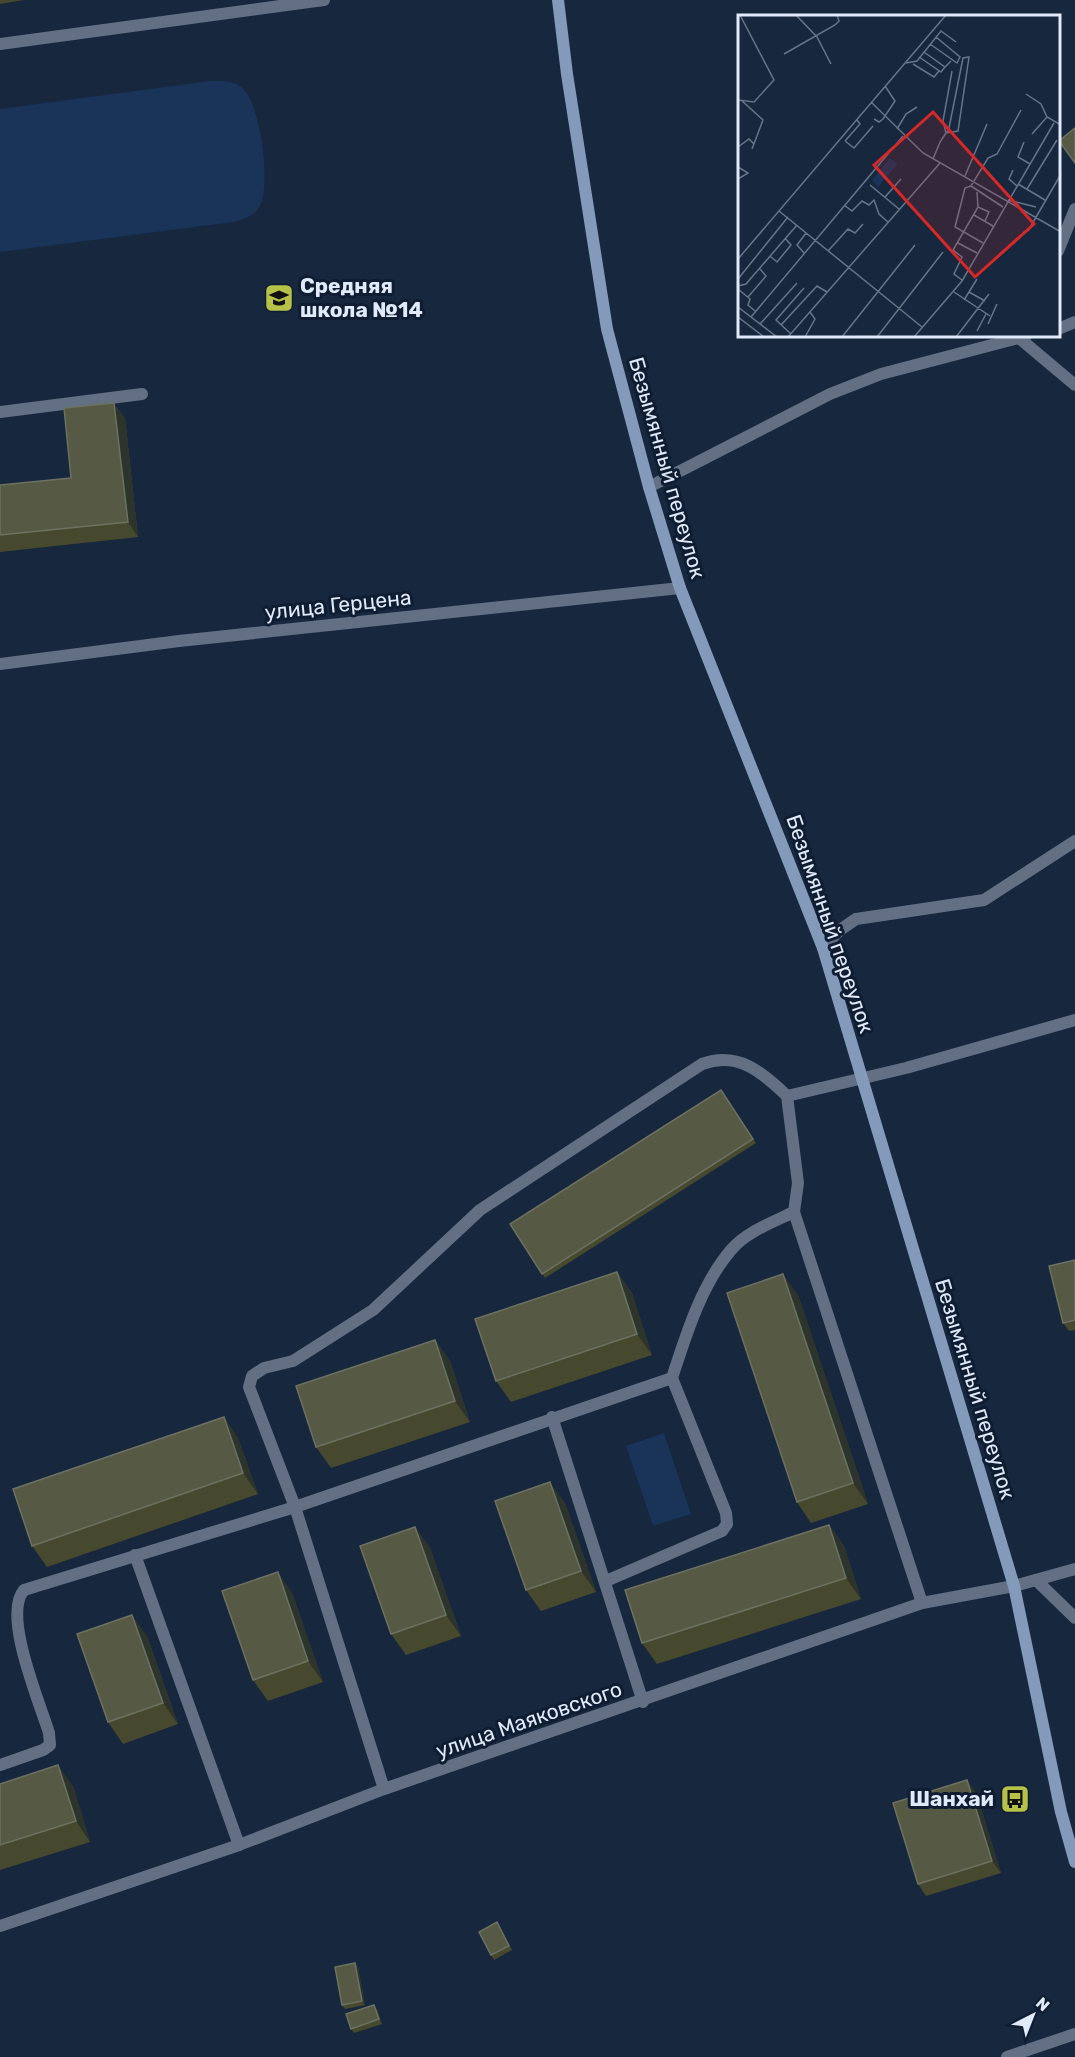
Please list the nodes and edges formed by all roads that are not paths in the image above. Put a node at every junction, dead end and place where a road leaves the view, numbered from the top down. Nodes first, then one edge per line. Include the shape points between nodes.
1 (324, 0) edge
2 (558, 0) edge
3 (0, 44) edge
4 (1075, 209) edge
5 (1060, 248) edge
6 (1075, 322) edge
7 (1060, 329) edge
8 (1014, 338) edge
9 (1023, 338) edge
10 (1075, 385) edge
11 (142, 394) dead end
12 (0, 412) edge
13 (649, 487) junction
14 (680, 588) junction
15 (0, 664) edge
16 (1075, 841) edge
17 (823, 948) junction
18 (1075, 1020) edge
19 (862, 1077) junction
20 (787, 1096) junction
21 (794, 1212) junction
22 (672, 1378) junction
23 (552, 1417) junction
24 (295, 1507) junction
25 (135, 1555) junction
26 (1075, 1569) edge
27 (1036, 1580) junction
28 (606, 1581) junction
29 (1014, 1586) junction
30 (922, 1603) junction
31 (1075, 1618) edge
32 (643, 1702) junction
33 (0, 1766) edge
34 (384, 1789) junction
35 (239, 1845) junction
36 (1075, 1862) edge
37 (0, 1926) edge
38 (1075, 2034) edge
39 (1007, 2057) edge

1 - 3 street
2 - 13 street, Безымянный переулок via 607,329
4 - 5 street
6 - 7 street
8 - 13 street via 881,374 830,394
9 - 10 street
11 - 12 street
13 - 14 street, Безымянный переулок
14 - 15 street, улица Герцена
14 - 17 street, Безымянный переулок
16 - 17 street via 984,900 856,919
17 - 19 street, Безымянный переулок
18 - 19 street
19 - 20 street
19 - 29 street, Безымянный переулок
20 - 21 street via 798,1183
20 - 24 street via 749,1064 715,1059 702,1064 480,1210 373,1310 292,1361 264,1368 252,1376 249,1387
21 - 22 street via 762,1227 731,1249 711,1280
21 - 30 street
22 - 23 street
22 - 28 street via 727,1524 722,1532
23 - 24 street
23 - 28 street
24 - 25 street
24 - 34 street
25 - 33 street via 24,1590 20,1595 17,1615 22,1649 50,1744
25 - 35 street
26 - 27 street, улица Маяковского
27 - 29 street, улица Маяковского
27 - 31 street
28 - 32 street
29 - 30 street, улица Маяковского
29 - 36 street, Безымянный переулок
30 - 32 street, улица Маяковского
32 - 34 street, улица Маяковского
34 - 35 street, улица Маяковского
35 - 37 street, улица Маяковского
38 - 39 street

